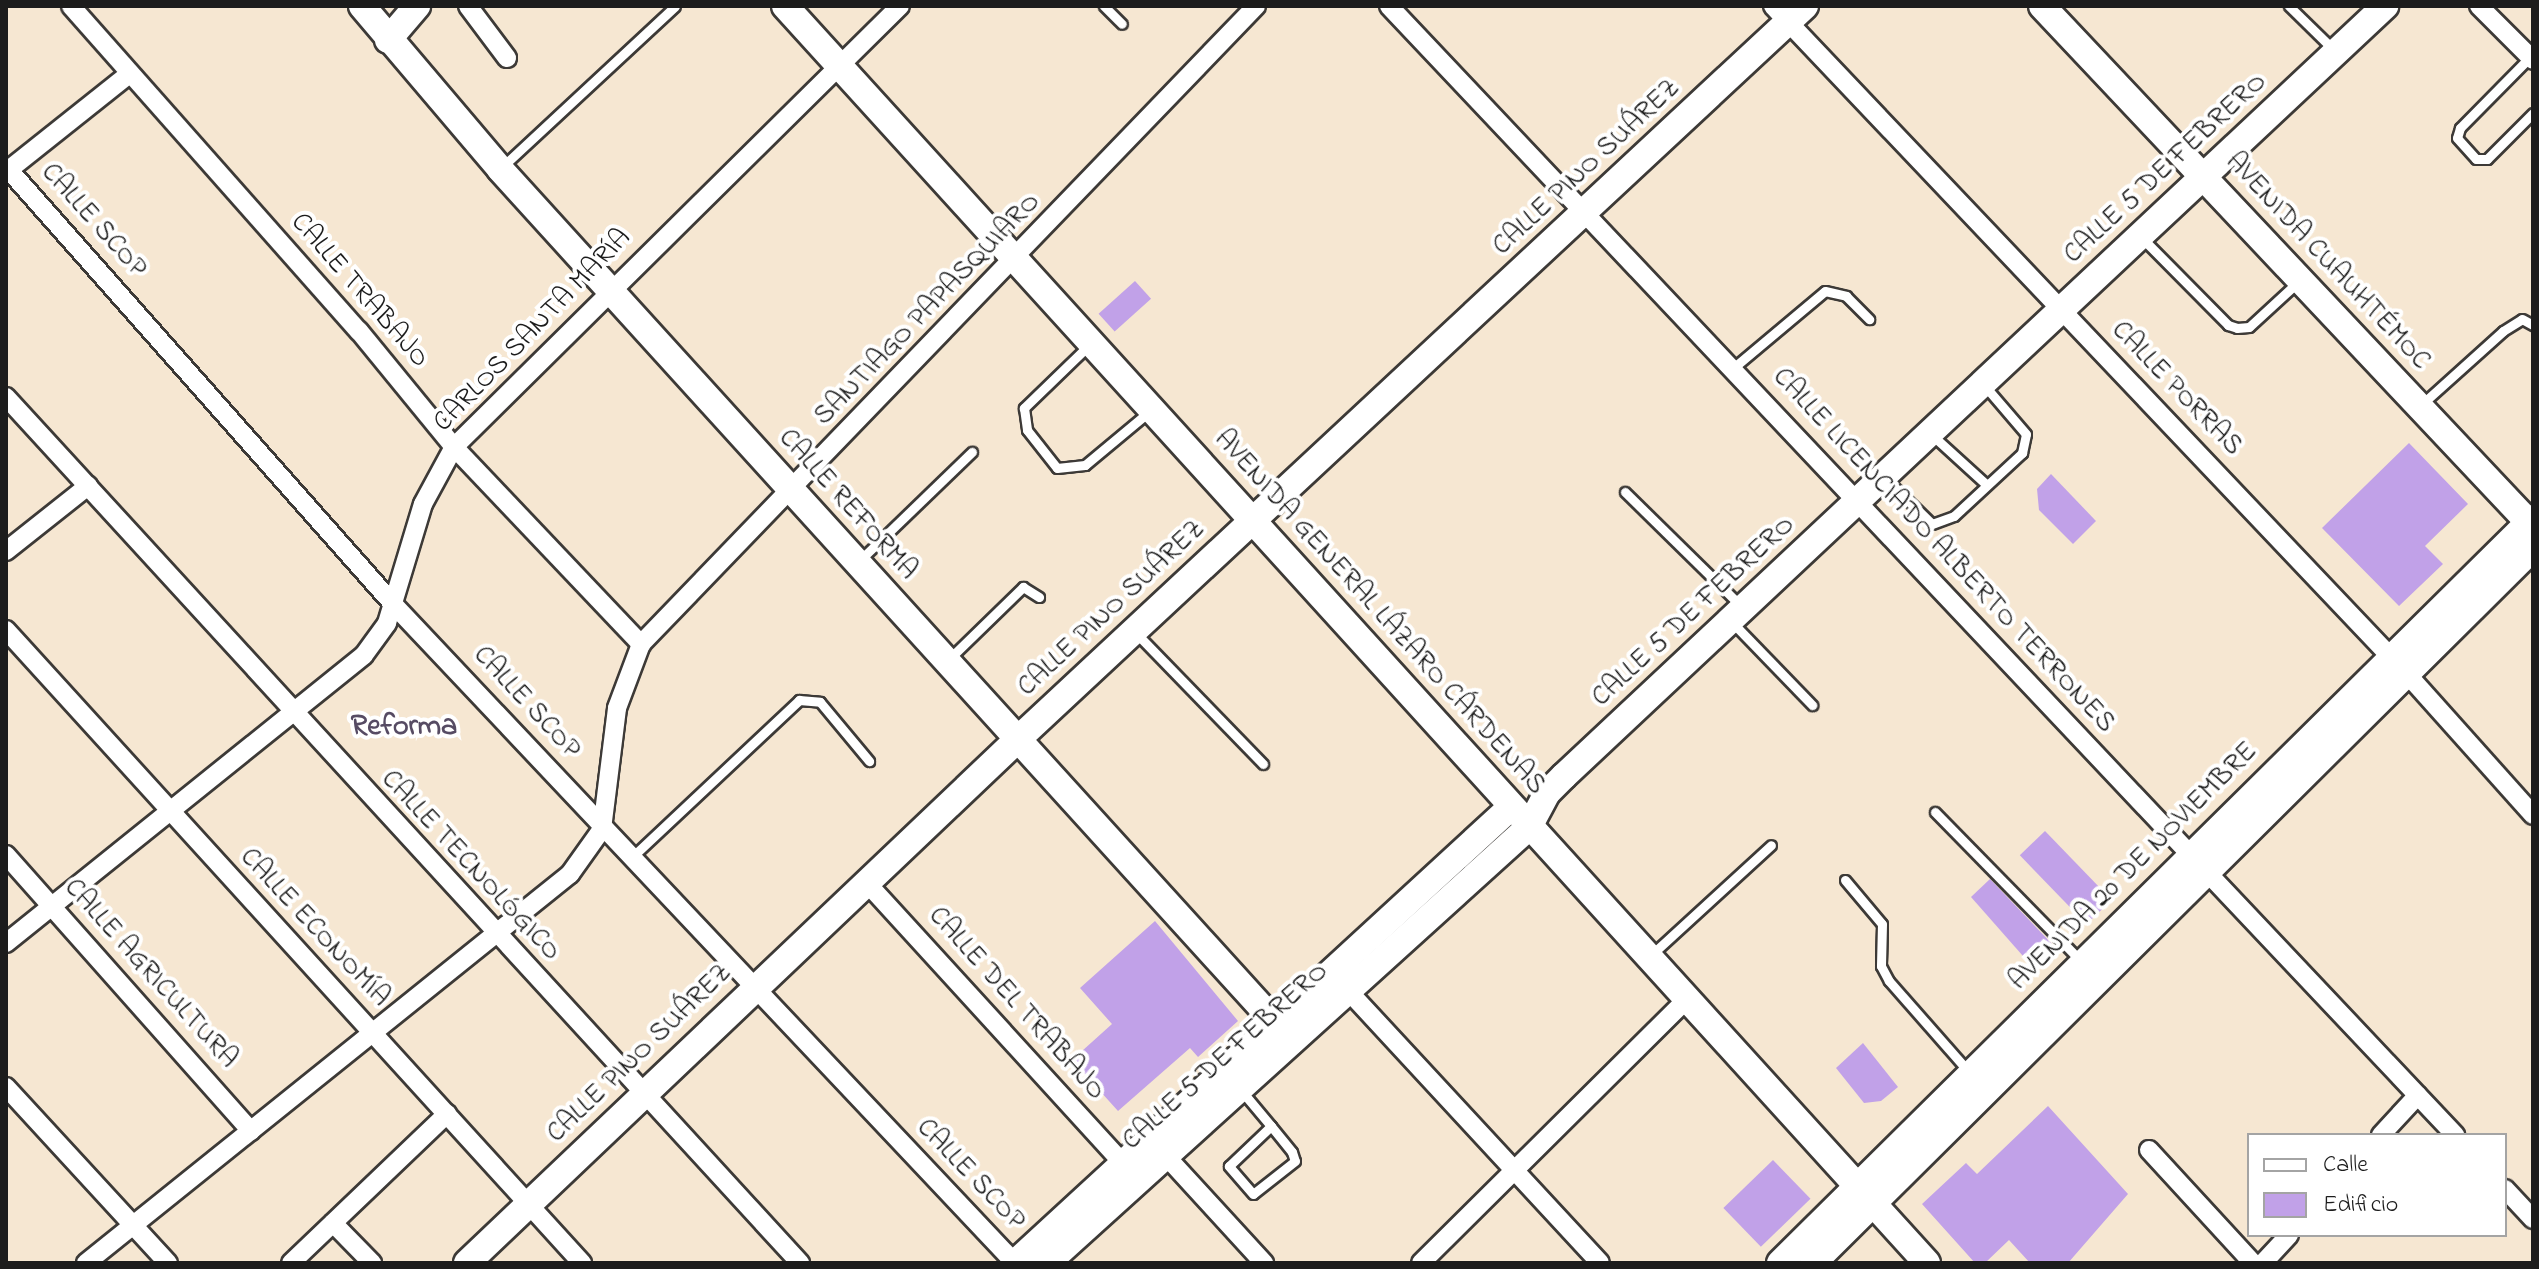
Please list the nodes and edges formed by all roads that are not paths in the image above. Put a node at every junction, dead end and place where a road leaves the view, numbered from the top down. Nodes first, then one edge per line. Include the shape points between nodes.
1 (71, 6) edge
2 (362, 6) edge
3 (417, 6) edge
4 (468, 6) edge
5 (675, 6) edge
6 (785, 6) edge
7 (900, 6) edge
8 (1104, 6) edge
9 (1256, 6) edge
10 (1389, 6) edge
11 (2042, 6) edge
12 (2289, 6) edge
13 (2385, 6) edge
14 (2479, 6) edge
15 (1789, 11) edge
16 (1122, 24) dead end
17 (388, 40) junction
18 (2336, 52) junction
19 (507, 58) dead end
20 (2532, 59) edge
21 (839, 68) junction
22 (129, 74) junction
23 (2533, 113) edge
24 (500, 169) junction
25 (7, 171) edge
26 (2204, 178) junction
27 (1585, 214) junction
28 (2141, 237) junction
29 (1016, 259) junction
30 (2300, 280) junction
31 (611, 289) junction
32 (2063, 311) junction
33 (1869, 319) dead end
34 (2533, 325) edge
35 (1092, 342) junction
36 (1732, 369) junction
37 (1984, 385) junction
38 (6, 397) edge
39 (2419, 407) junction
40 (1152, 409) junction
41 (1932, 435) junction
42 (454, 447) junction
43 (972, 452) dead end
44 (1886, 478) junction
45 (1987, 485) junction
46 (88, 486) junction
47 (792, 491) junction
48 (1625, 492) dead end
49 (1859, 504) junction
50 (1254, 521) junction
51 (2532, 529) edge
52 (6, 551) edge
53 (857, 564) junction
54 (1039, 597) dead end
55 (394, 605) junction
56 (1738, 615) junction
57 (6, 630) edge
58 (1134, 632) junction
59 (641, 644) junction
60 (946, 662) junction
61 (2400, 666) junction
62 (1812, 705) dead end
63 (294, 717) junction
64 (1017, 740) junction
65 (869, 761) dead end
66 (1263, 764) dead end
67 (1935, 812) dead end
68 (170, 813) junction
69 (2533, 815) edge
70 (1520, 817) junction
71 (602, 829) junction
72 (1771, 845) dead end
73 (6, 855) edge
74 (631, 858) junction
75 (2199, 862) junction
76 (1845, 880) dead end
77 (867, 883) junction
78 (53, 905) junction
79 (497, 937) junction
80 (6, 943) edge
81 (1649, 957) junction
82 (2082, 963) junction
83 (1340, 982) junction
84 (754, 989) junction
85 (1687, 999) junction
86 (1284, 1032) junction
87 (375, 1036) junction
88 (1971, 1074) junction
89 (1232, 1079) junction
90 (6, 1087) edge
91 (644, 1095) junction
92 (2418, 1095) junction
93 (447, 1114) junction
94 (1271, 1126) junction
95 (251, 1131) junction
96 (2383, 1133) edge
97 (2453, 1133) edge
98 (2149, 1150) dead end
99 (1165, 1155) junction
100 (1123, 1163) junction
101 (1514, 1170) junction
102 (2507, 1191) edge
103 (1864, 1195) junction
104 (529, 1205) junction
105 (2533, 1219) edge
106 (333, 1223) junction
107 (134, 1225) junction
108 (2287, 1237) edge
109 (86, 1263) edge
110 (168, 1263) edge
111 (291, 1263) edge
112 (372, 1263) edge
113 (467, 1263) edge
114 (582, 1263) edge
115 (800, 1263) edge
116 (1015, 1263) edge
117 (1047, 1263) edge
118 (1264, 1263) edge
119 (1421, 1263) edge
120 (1600, 1263) edge
121 (1780, 1263) edge
122 (1813, 1263) edge
123 (1927, 1263) edge
124 (2253, 1263) edge
125 (2263, 1263) edge

1 - 22 street, CALLE TRABAJO
2 - 17 street, CALLE REFORMA
3 - 17 street
4 - 19 street
5 - 24 lane
6 - 21 street, AVENIDA GENERAL LÁZARO CÁRDENAS
7 - 21 street, CARLOS SANTA MARÍA
8 - 16 lane
9 - 29 street, SANTIAGO PAPASQUIARO
10 - 27 street, CALLE LICENCIADO ALBERTO TERRONES
11 - 26 street, AVENIDA CUAUHTÉMOC
12 - 18 lane
13 - 18 street, CALLE 5 DE FEBRERO
14 - 20 street
15 - 27 street, CALLE PINO SUÁREZ
15 - 32 street, CALLE PORRAS
17 - 24 street, CALLE REFORMA
18 - 26 street, CALLE 5 DE FEBRERO
20 - 23 lane via 2460,128 2457,138 2476,159 2487,159
21 - 29 street, AVENIDA GENERAL LÁZARO CÁRDENAS
21 - 31 street, CARLOS SANTA MARÍA
22 - 25 street
22 - 42 street, CALLE TRABAJO via 359,331
24 - 31 street, CALLE REFORMA
25 - 55 street, CALLE SCOP
26 - 28 street, CALLE 5 DE FEBRERO
26 - 30 street, AVENIDA CUAUHTÉMOC
27 - 36 street, CALLE LICENCIADO ALBERTO TERRONES
27 - 50 street, CALLE PINO SUÁREZ
28 - 30 lane via 2228,325 2237,328 2249,327
28 - 32 street, CALLE 5 DE FEBRERO
29 - 35 street, AVENIDA GENERAL LÁZARO CÁRDENAS
29 - 47 street, SANTIAGO PAPASQUIARO
30 - 39 street, AVENIDA CUAUHTÉMOC
31 - 42 street, CARLOS SANTA MARÍA
31 - 47 street, CALLE REFORMA
32 - 37 street, CALLE 5 DE FEBRERO
32 - 61 street, CALLE PORRAS
33 - 36 lane via 1846,296 1825,291
34 - 39 lane via 2522,319 2503,331
35 - 40 street, AVENIDA GENERAL LÁZARO CÁRDENAS
35 - 40 lane via 1024,408 1027,430 1057,468 1085,465
36 - 49 street, CALLE LICENCIADO ALBERTO TERRONES
37 - 41 street, CALLE 5 DE FEBRERO
37 - 45 lane via 2026,434 2027,444
38 - 46 street, CALLE TECNOLÓGICO
39 - 51 street, AVENIDA CUAUHTÉMOC
40 - 50 street, AVENIDA GENERAL LÁZARO CÁRDENAS
41 - 44 street, CALLE 5 DE FEBRERO
41 - 45 lane
42 - 55 street, CARLOS SANTA MARÍA via 423,504
42 - 59 street, CALLE TRABAJO
43 - 53 lane
44 - 45 lane via 1932,524 1954,516
44 - 49 street, CALLE 5 DE FEBRERO
46 - 52 street
46 - 63 street, CALLE TECNOLÓGICO
47 - 53 street, CALLE REFORMA
47 - 59 street, SANTIAGO PAPASQUIARO
48 - 56 lane
49 - 56 street, CALLE 5 DE FEBRERO
49 - 75 street, CALLE LICENCIADO ALBERTO TERRONES
50 - 58 street, CALLE PINO SUÁREZ
50 - 70 street, AVENIDA GENERAL LÁZARO CÁRDENAS
51 - 61 street, AVENIDA 20 DE NOVIEMBRE
53 - 60 street, CALLE REFORMA
54 - 60 lane via 1023,587
55 - 63 street, CARLOS SANTA MARÍA via 364,655
55 - 71 street, CALLE SCOP
56 - 62 lane
56 - 70 street, CALLE 5 DE FEBRERO
57 - 68 street, CALLE ECONOMÍA
58 - 64 street, CALLE PINO SUÁREZ
58 - 66 lane
59 - 71 street, SANTIAGO PAPASQUIARO via 617,708
60 - 64 street, CALLE REFORMA
61 - 69 street, CALLE PORRAS
61 - 75 street, AVENIDA 20 DE NOVIEMBRE
63 - 68 street, CARLOS SANTA MARÍA
63 - 79 street, CALLE TECNOLÓGICO
64 - 77 street, CALLE PINO SUÁREZ
64 - 86 street, CALLE REFORMA
65 - 74 lane via 820,702 799,700
67 - 82 lane
68 - 78 street, CARLOS SANTA MARÍA
68 - 87 street, CALLE ECONOMÍA
70 - 81 street, AVENIDA GENERAL LÁZARO CÁRDENAS
70 - 83 street, CALLE 5 DE FEBRERO
71 - 74 street, CALLE SCOP
71 - 79 street, SANTIAGO PAPASQUIARO via 570,874
72 - 81 lane
73 - 78 street, CALLE AGRICULTURA
74 - 84 street, CALLE SCOP
75 - 82 street, AVENIDA 20 DE NOVIEMBRE
75 - 92 street, CALLE LICENCIADO ALBERTO TERRONES
75 - 103 street, AVENIDA 20 DE NOVIEMBRE
76 - 88 lane via 1882,924 1881,966 1889,981
77 - 84 street, CALLE PINO SUÁREZ
77 - 100 street, CALLE DEL TRABAJO
78 - 80 street, CARLOS SANTA MARÍA
78 - 95 street, CALLE AGRICULTURA
79 - 87 street, SANTIAGO PAPASQUIARO
79 - 91 street, CALLE TECNOLÓGICO
81 - 85 street, AVENIDA GENERAL LÁZARO CÁRDENAS
82 - 88 street, AVENIDA 20 DE NOVIEMBRE
83 - 86 street, CALLE 5 DE FEBRERO
83 - 101 street
84 - 91 street, CALLE PINO SUÁREZ
84 - 116 street, CALLE SCOP
85 - 101 street
85 - 103 street, AVENIDA GENERAL LÁZARO CÁRDENAS
86 - 89 street, CALLE 5 DE FEBRERO
87 - 93 street, CALLE ECONOMÍA
87 - 95 street, SANTIAGO PAPASQUIARO
88 - 103 street, AVENIDA 20 DE NOVIEMBRE
89 - 94 lane
89 - 99 street, CALLE 5 DE FEBRERO
89 - 100 street, CALLE 5 DE FEBRERO
90 - 107 street
91 - 104 street, CALLE PINO SUÁREZ
91 - 115 street, CALLE TECNOLÓGICO
92 - 96 street
92 - 97 street, CALLE LICENCIADO ALBERTO TERRONES
93 - 104 street, CALLE ECONOMÍA
93 - 106 street
94 - 94 lane via 1230,1161 1231,1172 1249,1193 1259,1193 1294,1165 1292,1152
95 - 107 street, SANTIAGO PAPASQUIARO
98 - 124 street
99 - 117 street, CALLE 5 DE FEBRERO
99 - 118 street
100 - 116 street, CALLE 5 DE FEBRERO
101 - 119 street
101 - 120 street
102 - 105 street
103 - 121 street, AVENIDA 20 DE NOVIEMBRE
103 - 122 street, AVENIDA 20 DE NOVIEMBRE
103 - 123 street, AVENIDA GENERAL LÁZARO CÁRDENAS
104 - 113 street, CALLE PINO SUÁREZ
104 - 114 street, CALLE ECONOMÍA
106 - 111 street
106 - 112 street
107 - 109 street, SANTIAGO PAPASQUIARO
107 - 110 street
108 - 125 street

